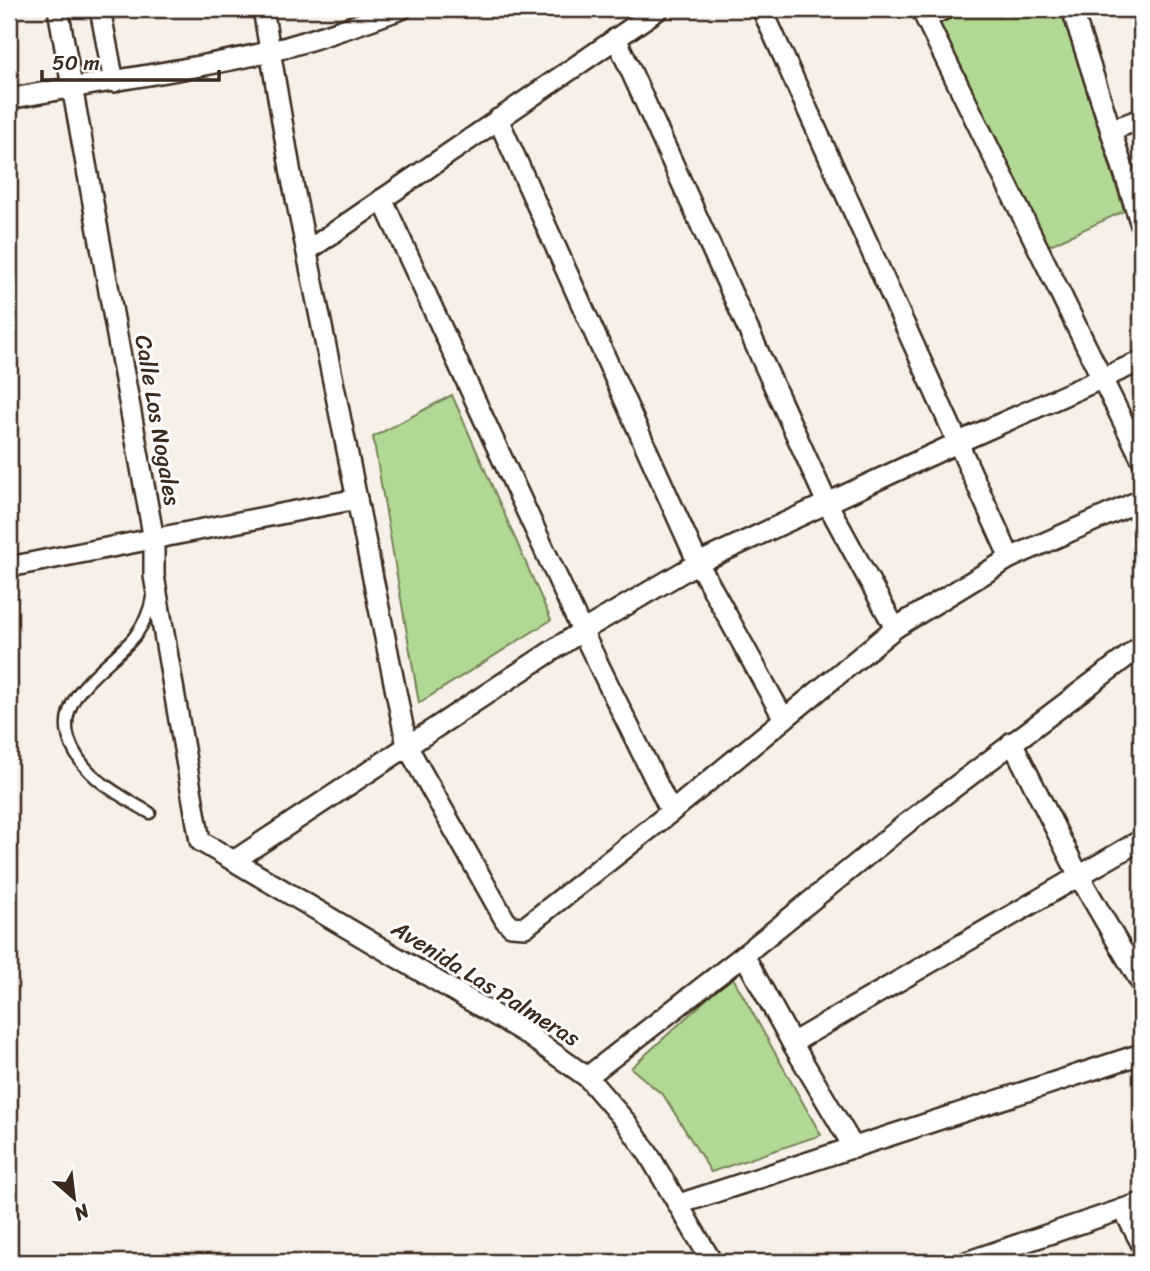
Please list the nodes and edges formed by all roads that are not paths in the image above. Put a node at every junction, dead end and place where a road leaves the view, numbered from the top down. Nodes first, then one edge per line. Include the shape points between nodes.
1 (58, 9) edge
2 (100, 9) edge
3 (263, 9) edge
4 (402, 9) edge
5 (659, 9) edge
6 (762, 9) edge
7 (945, 9) edge
8 (1072, 9) edge
9 (924, 13) edge
10 (616, 38) junction
11 (271, 51) junction
12 (114, 82) junction
13 (73, 86) junction
14 (9, 99) edge
15 (498, 119) junction
16 (1141, 119) edge
17 (1111, 130) junction
18 (382, 199) junction
19 (1141, 225) edge
20 (307, 251) junction
21 (1141, 361) edge
22 (1101, 379) junction
23 (957, 443) junction
24 (1141, 458) edge
25 (357, 499) junction
26 (1141, 499) edge
27 (827, 503) junction
28 (154, 540) junction
29 (1010, 558) junction
30 (698, 563) junction
31 (9, 567) edge
32 (154, 576) junction
33 (895, 628) junction
34 (582, 631) junction
35 (1141, 646) edge
36 (784, 719) junction
37 (1012, 743) junction
38 (407, 746) junction
39 (671, 812) junction
40 (150, 813) dead end
41 (1141, 840) edge
42 (200, 841) joint
43 (235, 860) junction
44 (1079, 876) junction
45 (744, 955) junction
46 (1141, 983) edge
47 (792, 1043) junction
48 (1141, 1054) edge
49 (587, 1077) junction
50 (854, 1148) junction
51 (679, 1204) junction
52 (1132, 1206) edge
53 (1141, 1242) edge
54 (1008, 1256) edge
55 (712, 1262) edge
56 (966, 1262) edge

1 - 13 street, Calle Los Nogales
2 - 12 street
3 - 11 street
4 - 11 street
5 - 10 street
6 - 23 street
7 - 9 street
8 - 17 street
9 - 22 street
10 - 15 street
10 - 27 street
11 - 12 street
11 - 20 street
12 - 13 street
13 - 14 street
13 - 28 street, Calle Los Nogales
15 - 18 street
15 - 30 street
16 - 17 street
17 - 19 street
18 - 20 street
18 - 34 street
20 - 25 street
21 - 22 street
22 - 23 street
22 - 24 street
23 - 27 street
23 - 29 street
25 - 28 street
25 - 38 street
26 - 29 street
27 - 30 street
27 - 33 street
28 - 31 street
28 - 32 street, Calle Los Nogales
29 - 33 street
30 - 34 street
30 - 36 street
32 - 40 lane via 152,600 135,636 85,685 66,714 66,730 82,766
32 - 42 street, Calle Los Nogales
33 - 36 street
34 - 38 street
34 - 39 street
35 - 37 street
36 - 39 street
37 - 44 street
37 - 45 street
38 - 39 street via 510,926 532,923
38 - 43 street
41 - 44 street
42 - 43 street, Avenida Las Palmeras
43 - 49 street, Avenida Las Palmeras via 525,1033
44 - 46 street
44 - 47 street
45 - 47 street
45 - 49 street
47 - 50 street
48 - 50 street
49 - 51 street, Avenida Las Palmeras via 626,1122
50 - 51 street
51 - 55 street, Avenida Las Palmeras
52 - 53 street
52 - 54 street
54 - 56 street

